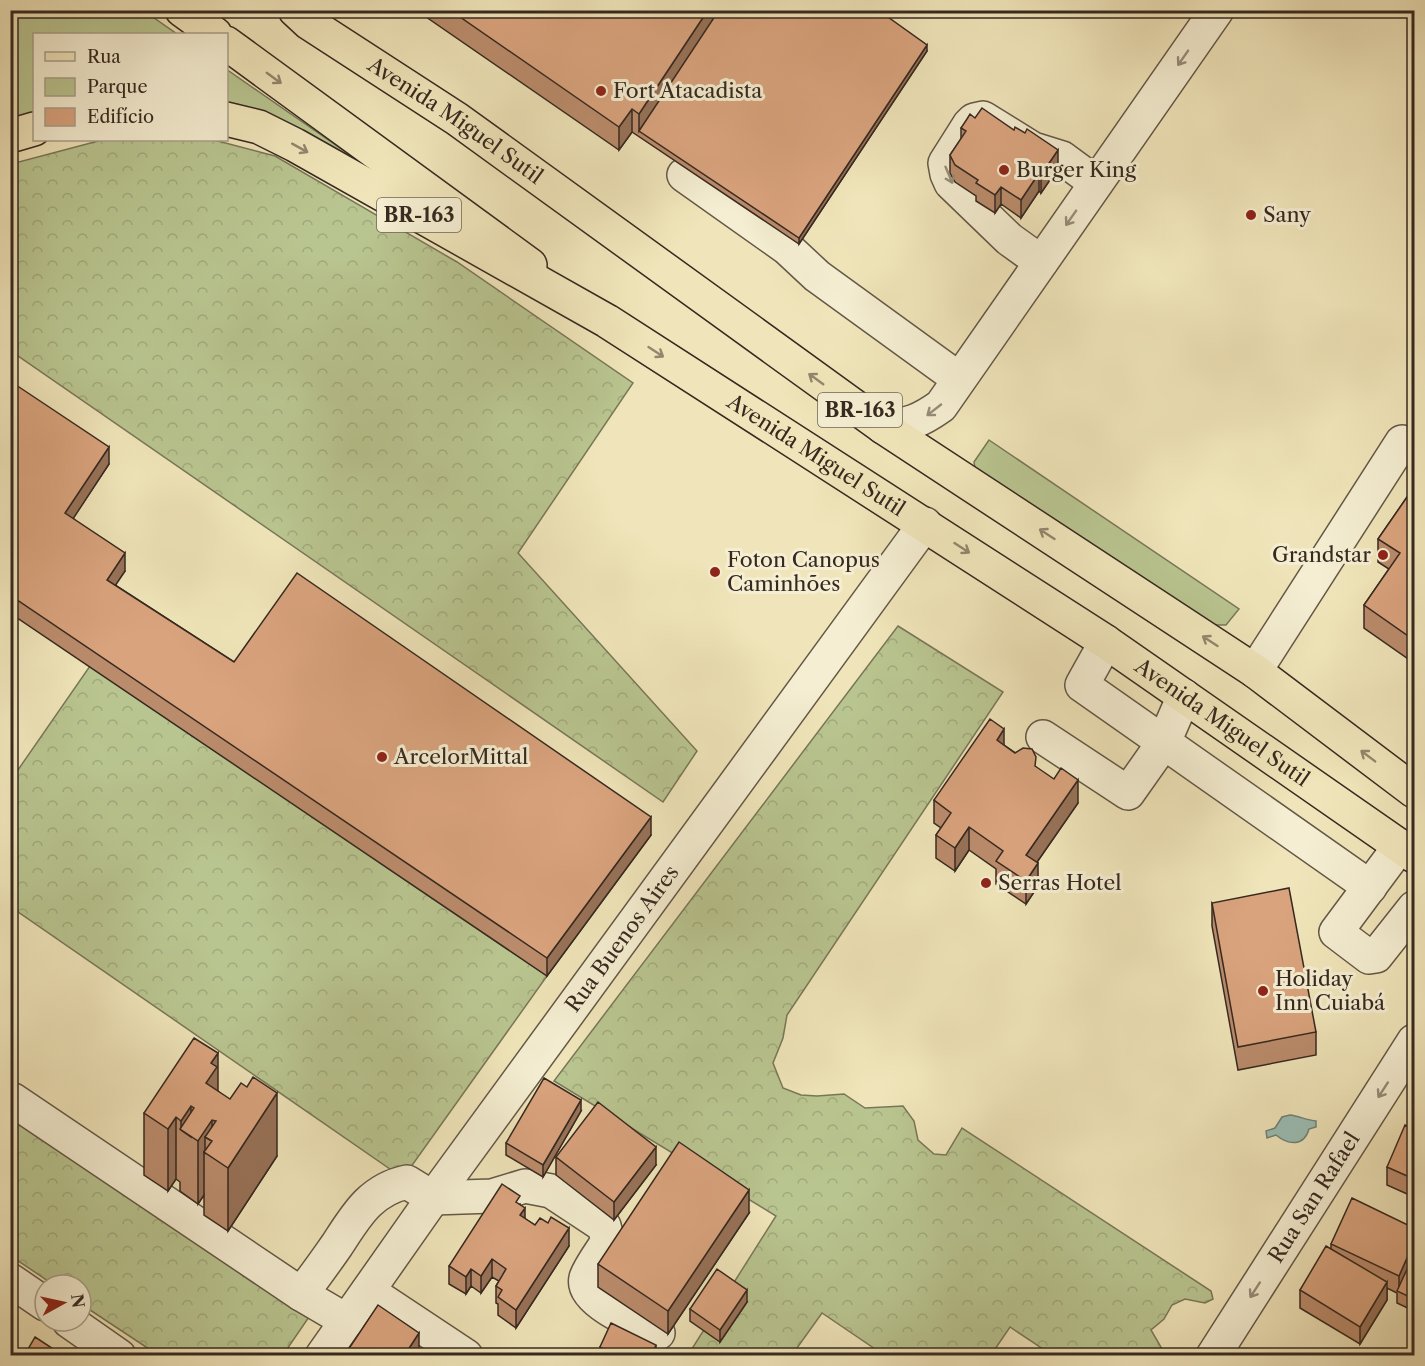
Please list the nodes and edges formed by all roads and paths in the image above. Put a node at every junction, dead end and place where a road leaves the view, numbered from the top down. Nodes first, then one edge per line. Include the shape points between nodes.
1 (182, 10) edge
2 (1217, 10) edge
3 (299, 15) edge
4 (214, 33) edge
5 (228, 44) edge
6 (228, 119) edge
7 (33, 129) edge
8 (10, 136) edge
9 (684, 175) dead end
10 (1096, 183) junction
11 (1041, 262) junction
12 (607, 321) junction
13 (959, 379) junction
14 (883, 427) junction
15 (1402, 442) dead end
16 (924, 524) junction
17 (1106, 642) junction
18 (1255, 670) junction
19 (1184, 696) junction
20 (1043, 737) dead end
21 (1164, 742) junction
22 (1414, 791) edge
23 (1407, 851) edge
24 (1370, 887) junction
25 (1414, 908) edge
26 (1414, 1041) edge
27 (13, 1100) dead end
28 (433, 1198) junction
29 (10, 1280) edge
30 (368, 1291) junction
31 (301, 1294) junction
32 (33, 1296) edge
33 (347, 1321) junction
34 (86, 1333) edge
35 (658, 1334) dead end
36 (119, 1356) edge
37 (322, 1356) edge
38 (466, 1356) edge
39 (1213, 1356) edge

1 - 4 main road
2 -> 10 street
14 -> 3 main road, Avenida Miguel Sutil / BR-163 via 457,119
5 -> 12 main road, Avenida Miguel Sutil
6 -> 12 main road, BR-163 via 260,127
7 - 8 main road
9 - 13 street
10 -> 11 street
10 -> 11 street via 1062,158 1033,148 983,118 969,124 945,163 951,183 1009,239
11 - 13 street
12 -> 16 main road, Avenida Miguel Sutil / BR-163
13 -> 14 street via 940,406 926,416 904,425
18 -> 14 main road, Avenida Miguel Sutil / BR-163
15 - 18 street
16 -> 17 main road, Avenida Miguel Sutil / BR-163
16 - 28 street, Rua Buenos Aires
17 - 19 main road, Avenida Miguel Sutil / BR-163
17 - 21 street via 1082,685
22 -> 18 main road, Avenida Miguel Sutil / BR-163
19 - 21 street
19 - 23 main road, Avenida Miguel Sutil / BR-163
20 - 21 street via 1128,794
21 - 24 street
23 - 24 street
24 - 25 street via 1336,932 1369,957 1380,953
26 -> 39 street, Rua San Rafael
27 - 31 street
28 - 30 street, Rua Buenos Aires
28 - 31 street via 407,1182 378,1193 362,1208
28 - 35 street via 492,1196 525,1186 551,1191 604,1226 608,1241 586,1279 587,1289 598,1303
29 - 32 street
30 - 33 street, Rua Buenos Aires
30 - 38 street
31 - 33 street
33 - 37 street, Rua Buenos Aires
34 - 36 street

